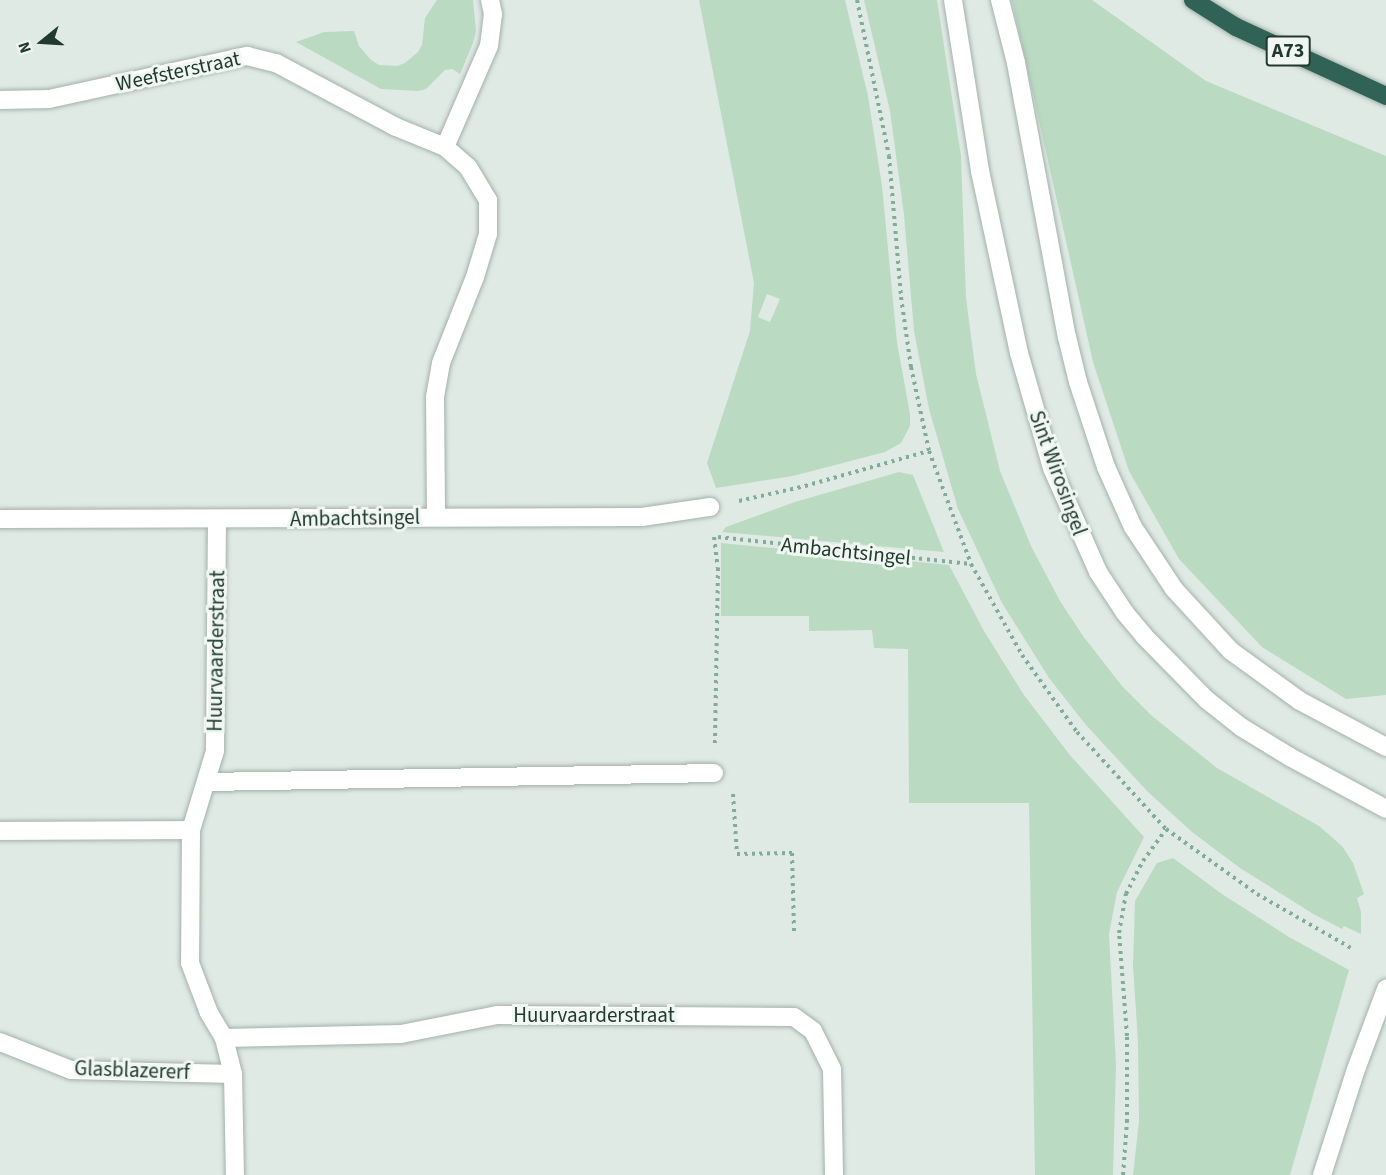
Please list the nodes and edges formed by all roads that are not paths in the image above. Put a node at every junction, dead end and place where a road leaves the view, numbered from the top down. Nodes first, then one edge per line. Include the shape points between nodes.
1 (490, 0) edge
2 (953, 0) edge
3 (1000, 0) edge
4 (1193, 0) edge
5 (1386, 96) edge
6 (0, 100) edge
7 (445, 147) junction
8 (710, 507) road end
9 (436, 517) junction
10 (0, 519) edge
11 (217, 519) junction
12 (1386, 747) edge
13 (714, 773) road end
14 (206, 782) junction
15 (1386, 809) edge
16 (191, 830) junction
17 (0, 831) edge
18 (1386, 989) edge
19 (224, 1038) junction
20 (0, 1042) edge
21 (233, 1074) junction
22 (235, 1175) edge
23 (834, 1175) edge
24 (1322, 1175) edge

1 - 7 street via 489,46
2 - 15 street, Sint Wirosingel via 980,171 1022,364 1052,468 1098,572 1144,636 1208,700 1241,727
3 - 12 street via 1016,63 1076,371 1102,456 1133,527 1174,589 1232,651 1300,701
4 - 5 highway, A73 via 1236,27
6 - 7 street, Weefsterstraat via 49,99 247,56 276,63 396,127
7 - 9 street, Weefsterstraat via 468,167 488,200 488,234 441,363 435,396
8 - 9 street, Ambachtsingel via 642,517
9 - 11 street, Ambachtsingel
10 - 11 street, Ambachtsingel
11 - 14 street, Huurvaarderstraat via 215,751
13 - 14 street
14 - 16 street, Huurvaarderstraat
16 - 17 street
16 - 19 street, Huurvaarderstraat via 190,963 209,1013
18 - 24 street
19 - 21 street, Huurvaarderstraat
19 - 23 street, Huurvaarderstraat via 401,1034 497,1015 794,1017 813,1031 832,1069
20 - 21 street, Glasblazererf via 71,1070
21 - 22 street, Huurvaarderstraat

